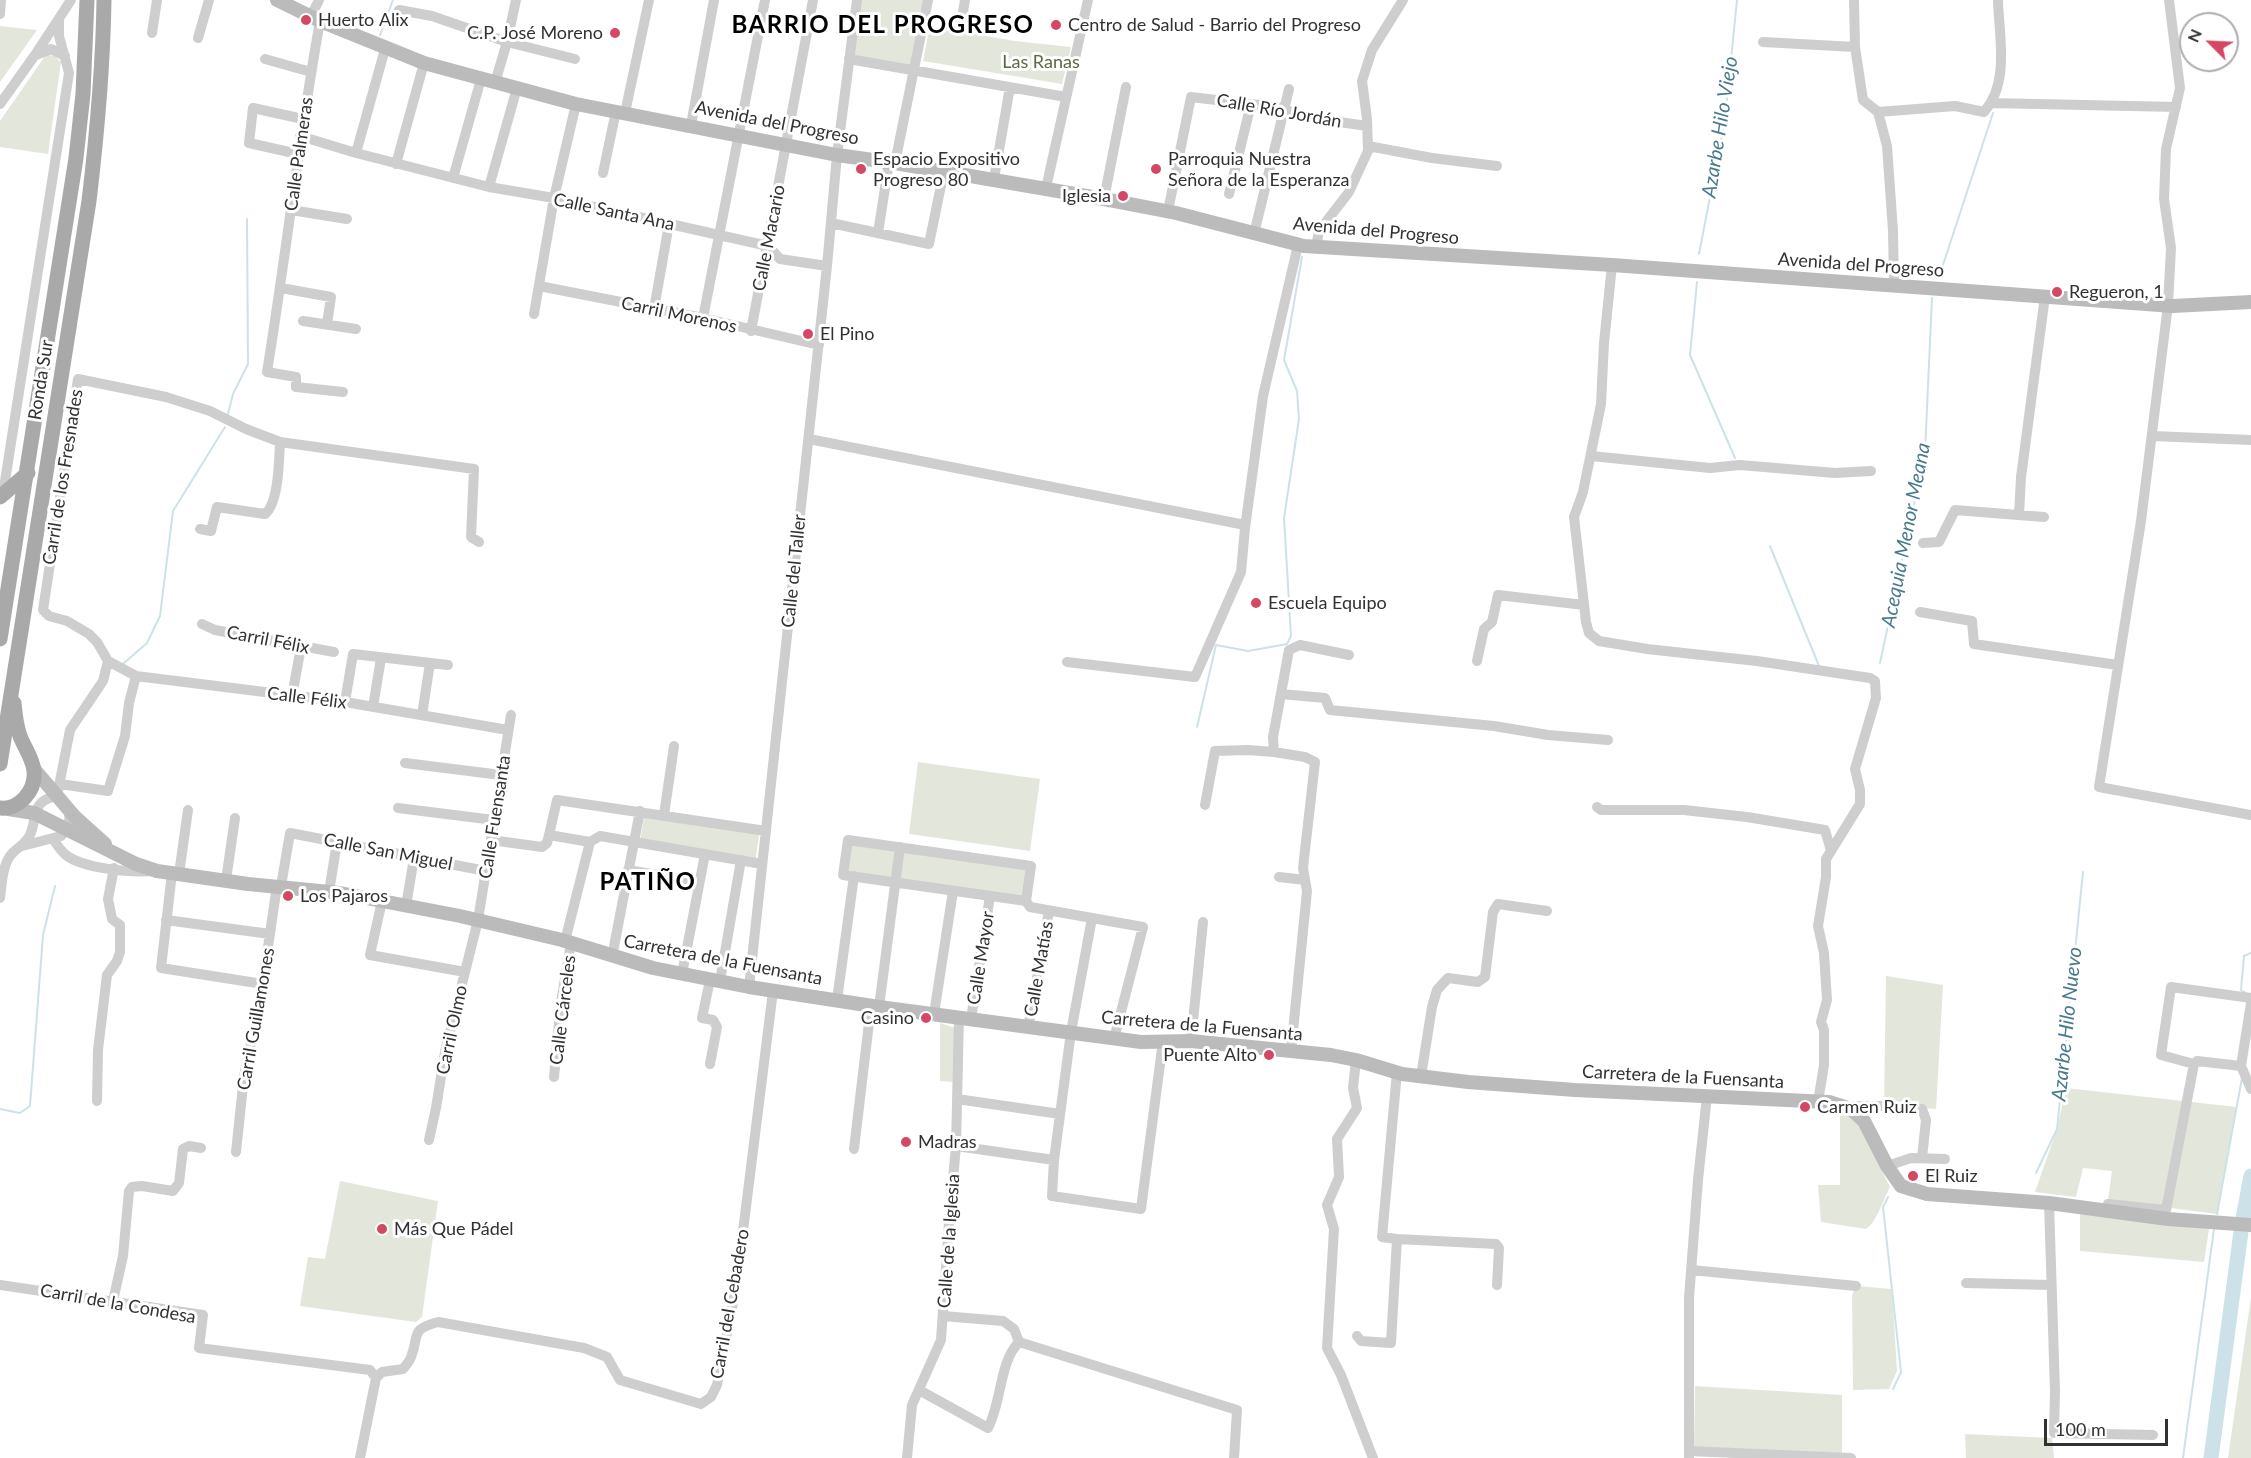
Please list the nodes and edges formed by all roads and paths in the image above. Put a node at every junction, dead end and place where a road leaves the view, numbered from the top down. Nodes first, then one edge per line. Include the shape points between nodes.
1 (1, 0) edge
2 (71, 0) edge
3 (87, 0) edge
4 (104, 0) edge
5 (157, 0) edge
6 (209, 0) edge
7 (277, 0) edge
8 (319, 0) edge
9 (516, 0) edge
10 (649, 0) edge
11 (714, 0) edge
12 (765, 0) edge
13 (813, 0) edge
14 (857, 0) edge
15 (928, 0) edge
16 (965, 0) edge
17 (1086, 0) edge
18 (1403, 0) edge
19 (1854, 0) edge
20 (1998, 0) edge
21 (2169, 0) edge
22 (399, 10) dead end
23 (0, 14) edge
24 (316, 19) junction
25 (59, 20) junction
26 (961, 23) dead end
27 (152, 33) dead end
28 (198, 38) dead end
29 (507, 42) junction
30 (1763, 42) dead end
31 (1855, 47) junction
32 (386, 49) junction
33 (35, 55) junction
34 (65, 56) junction
35 (575, 58) dead end
36 (849, 58) junction
37 (265, 59) dead end
38 (423, 63) junction
39 (915, 69) junction
40 (311, 72) junction
41 (488, 81) junction
42 (1010, 87) junction
43 (1126, 87) dead end
44 (517, 88) junction
45 (1289, 89) dead end
46 (1066, 97) junction
47 (1992, 102) junction
48 (0, 104) edge
49 (576, 104) junction
50 (1251, 104) junction
51 (2176, 107) junction
52 (1284, 108) junction
53 (620, 112) junction
54 (1878, 112) junction
55 (303, 119) junction
56 (691, 125) junction
57 (1367, 126) junction
58 (738, 135) junction
59 (300, 136) junction
60 (786, 144) junction
61 (1368, 146) junction
62 (356, 153) junction
63 (297, 154) junction
64 (837, 155) junction
65 (892, 162) junction
66 (396, 164) junction
67 (1497, 166) dead end
68 (944, 171) junction
69 (603, 173) dead end
70 (453, 178) junction
71 (994, 179) junction
72 (489, 187) junction
73 (1046, 188) junction
74 (1229, 194) dead end
75 (554, 198) junction
76 (1104, 199) junction
77 (291, 210) junction
78 (1168, 211) junction
79 (347, 219) dead end
80 (831, 223) junction
81 (669, 224) junction
82 (879, 233) junction
83 (1254, 234) junction
84 (721, 235) junction
85 (1298, 245) junction
86 (768, 246) junction
87 (1316, 247) junction
88 (1612, 265) junction
89 (827, 266) junction
90 (1894, 285) junction
91 (539, 286) junction
92 (281, 288) junction
93 (2045, 296) junction
94 (2251, 302) edge
95 (2168, 305) junction
96 (654, 309) junction
97 (534, 314) dead end
98 (703, 318) junction
99 (303, 321) dead end
100 (327, 324) junction
101 (356, 329) dead end
102 (751, 330) junction
103 (819, 345) junction
104 (343, 392) dead end
105 (2152, 436) junction
106 (809, 439) junction
107 (2251, 440) edge
108 (280, 442) junction
109 (1591, 456) junction
110 (1871, 471) dead end
111 (28, 473) junction
112 (1, 495) edge
113 (2019, 515) junction
114 (2044, 517) dead end
115 (1245, 525) junction
116 (200, 529) dead end
117 (479, 542) dead end
118 (1923, 543) dead end
119 (0, 546) edge
120 (14, 554) junction
121 (33, 557) junction
122 (1584, 605) junction
123 (1920, 612) dead end
124 (2, 621) edge
125 (202, 624) dead end
126 (0, 639) edge
127 (301, 647) junction
128 (334, 652) dead end
129 (1349, 655) dead end
130 (381, 658) junction
131 (108, 661) junction
132 (1477, 661) dead end
133 (1067, 662) dead end
134 (430, 663) junction
135 (448, 665) dead end
136 (2118, 665) junction
137 (136, 676) junction
138 (12, 688) junction
139 (1281, 694) junction
140 (292, 696) junction
141 (345, 702) junction
142 (373, 707) junction
143 (511, 715) dead end
144 (422, 716) junction
145 (508, 730) junction
146 (2, 731) edge
147 (1608, 740) dead end
148 (674, 746) dead end
149 (1274, 752) junction
150 (405, 763) dead end
151 (0, 764) edge
152 (34, 769) junction
153 (501, 775) junction
154 (58, 790) junction
155 (1204, 805) dead end
156 (1598, 807) dead end
157 (4, 808) edge
158 (398, 808) dead end
159 (68, 809) junction
160 (188, 810) dead end
161 (640, 811) junction
162 (664, 815) junction
163 (2251, 815) edge
164 (235, 818) dead end
165 (33, 819) junction
166 (494, 820) junction
167 (67, 829) junction
168 (766, 831) junction
169 (290, 832) joint
170 (549, 835) junction
171 (50, 840) junction
172 (491, 840) junction
173 (633, 841) junction
174 (337, 842) junction
175 (590, 842) junction
176 (900, 847) junction
177 (19, 848) junction
178 (1831, 851) junction
179 (705, 854) junction
180 (414, 858) junction
181 (741, 860) junction
182 (116, 862) junction
183 (762, 864) junction
184 (628, 870) junction
185 (486, 871) junction
186 (176, 874) junction
187 (854, 876) junction
188 (1279, 877) dead end
189 (226, 880) junction
190 (1305, 880) junction
191 (699, 882) junction
192 (896, 882) junction
193 (279, 886) junction
194 (953, 891) junction
195 (329, 892) junction
196 (990, 896) junction
197 (0, 898) edge
198 (382, 901) junction
199 (1026, 901) junction
200 (406, 906) junction
201 (1049, 911) junction
202 (1546, 911) dead end
203 (1092, 918) junction
204 (166, 920) junction
205 (478, 920) junction
206 (1203, 922) dead end
207 (270, 934) junction
208 (568, 942) junction
209 (612, 957) junction
210 (465, 972) junction
211 (682, 974) junction
212 (715, 981) junction
213 (263, 984) junction
214 (749, 987) junction
215 (773, 991) junction
216 (2251, 998) edge
217 (837, 1000) junction
218 (2251, 1003) edge
219 (875, 1006) junction
220 (934, 1014) junction
221 (965, 1018) junction
222 (1029, 1028) junction
223 (1071, 1032) junction
224 (1114, 1039) junction
225 (1163, 1041) junction
226 (1191, 1041) junction
227 (1291, 1051) junction
228 (1356, 1060) junction
229 (710, 1064) dead end
230 (2194, 1064) junction
231 (2241, 1066) junction
232 (1397, 1072) junction
233 (1421, 1076) junction
234 (554, 1077) dead end
235 (2251, 1089) edge
236 (1707, 1096) junction
237 (957, 1099) junction
238 (97, 1101) dead end
239 (1818, 1102) junction
240 (1843, 1106) junction
241 (1060, 1114) junction
242 (429, 1140) dead end
243 (956, 1146) junction
244 (201, 1148) dead end
245 (854, 1149) dead end
246 (236, 1152) dead end
247 (1922, 1158) junction
248 (1945, 1159) dead end
249 (1054, 1160) junction
250 (1887, 1166) junction
251 (2049, 1203) junction
252 (2106, 1210) junction
253 (2251, 1225) edge
254 (1397, 1239) junction
255 (1691, 1270) junction
256 (1966, 1283) dead end
257 (0, 1285) edge
258 (1497, 1285) dead end
259 (2051, 1285) junction
260 (1856, 1286) dead end
261 (113, 1301) junction
262 (943, 1316) junction
263 (1358, 1336) dead end
264 (1019, 1342) junction
265 (376, 1378) junction
266 (919, 1390) junction
267 (2153, 1435) dead end
268 (1689, 1454) edge
269 (360, 1458) edge
270 (907, 1458) edge
271 (1234, 1458) edge
272 (1373, 1458) edge
273 (1851, 1458) edge

1 - 23 street
2 - 25 street
3 - 111 main road, Ronda Sur via 76,158
4 - 121 main road, Ronda Sur via 103,59 89,201
5 - 27 street
6 - 28 street
7 - 24 main road, Avenida del Progreso
8 - 24 street, Calle Palmeras
9 - 29 street
10 - 53 street
11 - 56 street
12 - 58 street
13 - 60 street, Calle Macario
14 - 36 street, Calle del Taller
15 - 39 street
16 - 26 street
17 - 46 street
18 - 57 street via 1372,50 1362,81
19 - 31 street
20 - 47 street via 2001,77
21 - 51 street via 2180,88
22 - 29 street via 432,16
24 - 32 main road, Avenida del Progreso
24 - 40 street, Calle Palmeras
25 - 33 street
25 - 34 street
29 - 35 street
29 - 41 street
30 - 31 street
31 - 54 street via 1863,100
32 - 38 main road, Avenida del Progreso
32 - 62 street
33 - 34 street via 51,49
33 - 48 street
34 - 112 street via 69,73
36 - 39 street
36 - 64 street, Calle del Taller
37 - 40 street
38 - 41 main road, Avenida del Progreso
38 - 66 street
39 - 42 street
39 - 65 street
40 - 55 street, Calle Palmeras
41 - 44 main road, Avenida del Progreso
41 - 70 street
42 - 46 street
42 - 71 street
43 - 76 street
44 - 49 main road, Avenida del Progreso
44 - 72 street
45 - 52 street
46 - 73 street
47 - 51 street
47 - 54 street via 1983,112 1955,106
49 - 53 main road, Avenida del Progreso
49 - 75 street
50 - 52 street, Calle Río Jordán
50 - 74 street
50 - 78 street, Calle Río Jordán via 1191,97
51 - 95 street via 2166,149 2164,199 2171,248
52 - 57 street, Calle Río Jordán via 1298,116
52 - 83 street
53 - 56 main road, Avenida del Progreso
53 - 69 street
54 - 90 street via 1887,146
55 - 59 street, Calle Palmeras
55 - 63 street via 253,108 249,143
56 - 58 main road, Avenida del Progreso
57 - 61 street
58 - 60 main road, Avenida del Progreso
58 - 84 street
59 - 62 street, Calle Santa Ana
59 - 63 street, Calle Palmeras
60 - 64 main road, Avenida del Progreso
60 - 86 street, Calle Macario
61 - 67 street
61 - 87 street via 1349,192 1319,231
62 - 66 street, Calle Santa Ana
63 - 77 street, Calle Palmeras
64 - 65 main road, Avenida del Progreso
64 - 80 street, Calle del Taller
65 - 68 main road, Avenida del Progreso
65 - 82 street
66 - 70 street, Calle Santa Ana
68 - 71 main road, Avenida del Progreso
68 - 82 street via 930,244
70 - 72 street, Calle Santa Ana
71 - 73 main road, Avenida del Progreso
72 - 75 street, Calle Santa Ana
73 - 76 main road, Avenida del Progreso
75 - 81 street, Calle Santa Ana
75 - 91 street
76 - 78 main road, Avenida del Progreso
77 - 79 street
77 - 92 street, Calle Palmeras
78 - 83 main road, Avenida del Progreso
80 - 82 street
80 - 89 street, Calle del Taller
81 - 84 street, Calle Santa Ana
81 - 96 street
83 - 85 main road, Avenida del Progreso
84 - 86 street, Calle Santa Ana
84 - 98 street
85 - 87 main road, Avenida del Progreso
85 - 115 street via 1263,396
86 - 89 street, Calle Santa Ana via 780,259
86 - 102 street, Calle Macario
87 - 88 main road, Avenida del Progreso
88 - 90 main road, Avenida del Progreso
88 - 109 street via 1601,405
89 - 103 street, Calle del Taller
90 - 93 main road, Avenida del Progreso
91 - 96 street, Carril Morenos
91 - 97 street
92 - 100 street via 331,297
92 - 104 street, Calle Palmeras via 267,372 296,377 296,387
93 - 95 main road, Avenida del Progreso
93 - 113 street
94 - 95 main road, Avenida del Progreso
95 - 105 street
96 - 98 street, Carril Morenos
98 - 102 street, Carril Morenos
99 - 100 street
100 - 101 street
102 - 103 street, Carril Morenos
103 - 106 street, Calle del Taller
105 - 107 street
105 - 136 street
106 - 115 street
106 - 168 street, Calle del Taller
108 - 116 street via 270,510 265,514 217,507 211,531
108 - 117 street, Carril de los Fresnades via 474,469 471,537
108 - 131 street, Carril de los Fresnades via 210,411 166,397 78,379 43,610 89,634
109 - 110 street via 1710,468 1740,465 1835,473
109 - 122 street via 1574,517
111 - 112 main road
111 - 120 main road, Ronda Sur
113 - 114 street
113 - 118 street via 1955,510 1939,542
115 - 133 street via 1241,572 1195,677
119 - 120 main road
120 - 121 main road
120 - 124 main road, Ronda Sur
121 - 138 main road, Ronda Sur
122 - 132 street via 1498,595 1492,622 1484,629
122 - 178 street via 1589,633 1599,640 1875,681 1876,698 1856,769 1860,804
123 - 136 street via 1972,621 1974,644
124 - 126 main road, Ronda Sur
125 - 127 street, Carril Félix
127 - 128 street, Carril Félix
127 - 140 street
129 - 139 street via 1300,645 1289,650
130 - 134 street
130 - 141 street via 353,654
130 - 142 street
131 - 137 street, Calle Félix
131 - 154 street via 103,681 70,730
134 - 135 street
134 - 144 street
136 - 163 street via 2099,787
137 - 140 street, Calle Félix
137 - 154 street via 125,736 108,791
138 - 146 main road, Ronda Sur
138 - 152 main road via 19,733
139 - 147 street via 1325,698 1330,710
139 - 149 street
140 - 141 street, Calle Félix
141 - 142 street, Calle Félix
142 - 144 street, Calle Félix
143 - 145 street, Calle Fuensanta
144 - 145 street, Calle Félix
145 - 153 street, Calle Fuensanta
146 - 151 main road, Ronda Sur
146 - 152 main road
148 - 162 street
149 - 155 street via 1215,751
149 - 190 street via 1315,762 1303,868
150 - 153 street
152 - 154 main road, Carretera de la Fuensanta
152 - 157 main road via 28,793 17,806
153 - 166 street, Calle Fuensanta
154 - 159 main road, Carretera de la Fuensanta
154 - 165 street via 45,799
156 - 178 street via 1684,810 1825,830
157 - 165 main road, Carretera de la Fuensanta
158 - 166 street
159 - 167 street
159 - 182 main road, Carretera de la Fuensanta
160 - 186 street
161 - 162 street
161 - 170 street via 557,800
161 - 173 street
162 - 168 street
164 - 189 street
165 - 167 main road, Carretera de la Fuensanta
165 - 171 street via 38,835
165 - 177 street via 27,840
166 - 172 street, Calle Fuensanta
167 - 171 street
167 - 182 main road, Carretera de la Fuensanta
168 - 183 street, Calle del Taller
169 - 174 street, Calle San Miguel
169 - 193 street, Carril Guillamones
170 - 172 street via 542,847
170 - 175 street
171 - 177 street
171 - 182 street via 68,857 84,863
172 - 185 street, Calle Fuensanta
173 - 175 street via 600,836
173 - 179 street
173 - 184 street
174 - 180 street, Calle San Miguel
174 - 195 street
175 - 208 street, Calle Cárceles
176 - 187 street via 848,840 843,875
176 - 192 street
176 - 199 street via 1031,866
177 - 197 street via 6,864
178 - 239 street via 1826,859 1818,926 1827,1000 1821,1022 1824,1065
179 - 181 street
179 - 191 street
180 - 185 street, Calle San Miguel
180 - 200 street
181 - 183 street
181 - 212 street
182 - 186 main road, Carretera de la Fuensanta
182 - 238 street via 108,899 112,919 120,925 120,952 107,975 98,1050
183 - 214 street, Calle del Taller
184 - 191 street
184 - 209 street
185 - 205 street, Calle Fuensanta
186 - 189 main road, Carretera de la Fuensanta
186 - 204 street
187 - 192 street
187 - 217 street
188 - 190 street
189 - 193 main road, Carretera de la Fuensanta
190 - 227 street
191 - 211 street
192 - 194 street
192 - 219 street
193 - 195 main road, Carretera de la Fuensanta
193 - 207 street, Carril Guillamones
194 - 196 street
194 - 220 street
195 - 198 main road, Carretera de la Fuensanta
196 - 199 street
196 - 221 street, Calle Mayor
198 - 200 main road, Carretera de la Fuensanta
198 - 210 street via 370,955
199 - 201 street via 1030,907
200 - 205 main road, Carretera de la Fuensanta
201 - 203 street
201 - 222 street, Calle Matías
202 - 233 street via 1498,904 1492,912 1485,977 1478,982 1448,978 1437,990
203 - 223 street
203 - 224 street via 1143,927
204 - 207 street
204 - 213 street via 160,968
205 - 208 main road, Carretera de la Fuensanta
205 - 210 street, Carril Olmo
206 - 226 street
207 - 213 street, Carril Guillamones
208 - 209 main road, Carretera de la Fuensanta
208 - 234 street, Calle Cárceles
209 - 211 main road, Carretera de la Fuensanta
210 - 242 street, Carril Olmo
211 - 212 main road, Carretera de la Fuensanta
212 - 214 main road, Carretera de la Fuensanta
212 - 229 street via 702,1018 713,1020 717,1027
213 - 246 street, Carril Guillamones via 244,1076
214 - 215 main road, Carretera de la Fuensanta
215 - 217 main road, Carretera de la Fuensanta
215 - 265 street, Carril del Cebadero via 736,1287 717,1385 711,1397 701,1404 620,1380 607,1357 584,1348 438,1322 423,1326 415,1336 411,1357 403,1369 382,1372
216 - 230 street via 2171,987 2161,1055
217 - 219 main road, Carretera de la Fuensanta
218 - 231 street
219 - 220 main road, Carretera de la Fuensanta
219 - 245 street
220 - 221 main road, Carretera de la Fuensanta
221 - 222 main road, Carretera de la Fuensanta
221 - 237 street, Calle de la Iglesia
222 - 223 main road, Carretera de la Fuensanta
223 - 224 main road, Carretera de la Fuensanta
223 - 241 street
224 - 225 main road, Carretera de la Fuensanta
225 - 226 main road, Carretera de la Fuensanta
225 - 249 street via 1141,1209 1052,1196
226 - 227 main road, Carretera de la Fuensanta
227 - 228 main road, Carretera de la Fuensanta
228 - 232 main road, Carretera de la Fuensanta
228 - 272 street via 1353,1088 1357,1108 1337,1139 1339,1177 1327,1204 1334,1229 1327,1348
230 - 231 street via 2197,1061
230 - 252 street via 2166,1210 2108,1204
231 - 235 street
232 - 233 main road, Carretera de la Fuensanta
232 - 254 street via 1382,1237
233 - 236 main road, Carretera de la Fuensanta via 1575,1090
236 - 239 main road, Carretera de la Fuensanta
236 - 255 street
237 - 241 street
237 - 243 street, Calle de la Iglesia
239 - 240 main road, Carretera de la Fuensanta
240 - 247 street via 1922,1109 1926,1120
240 - 250 main road, Carretera de la Fuensanta via 1864,1121
241 - 249 street
243 - 249 street
243 - 262 street, Calle de la Iglesia
244 - 261 street via 183,1149 179,1183 173,1191 142,1186 129,1191 123,1256
247 - 248 street
247 - 250 street
250 - 251 main road, Carretera de la Fuensanta via 1901,1186 1927,1194
251 - 252 main road, Carretera de la Fuensanta
251 - 259 street
252 - 253 main road, Carretera de la Fuensanta
254 - 258 street via 1496,1244
254 - 263 street via 1391,1343 1361,1341
255 - 260 street
255 - 268 street
256 - 259 street
257 - 261 street, Carril de la Condesa
259 - 267 street via 2054,1433
261 - 265 street, Carril de la Condesa via 203,1315 199,1348 370,1370
262 - 264 street via 1004,1321 1014,1329
262 - 266 street, Calle de la Iglesia via 941,1340
264 - 266 street via 1010,1351 996,1414 988,1428
264 - 271 street via 1237,1410
265 - 269 street
266 - 270 street, Calle de la Iglesia via 912,1405
268 - 273 street

